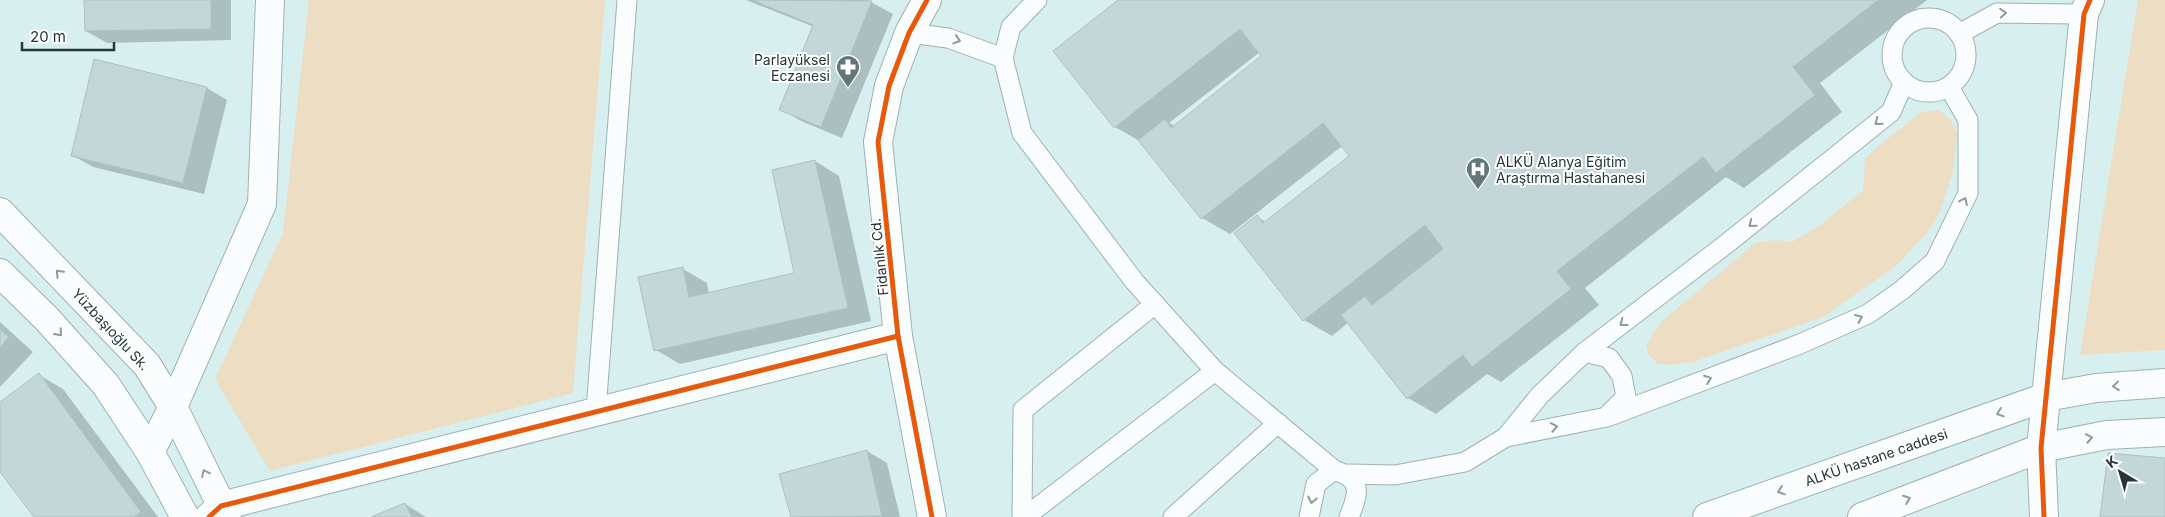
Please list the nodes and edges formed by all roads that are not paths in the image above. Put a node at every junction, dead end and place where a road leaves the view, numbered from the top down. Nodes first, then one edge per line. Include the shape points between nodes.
1 (270, 0) edge
2 (627, 0) edge
3 (926, 0) edge
4 (1037, 0) edge
5 (2087, 7) edge
6 (909, 33) junction
7 (1960, 34) junction
8 (1003, 58) junction
9 (1904, 82) junction
10 (1949, 86) junction
11 (0, 212) edge
12 (0, 273) edge
13 (1155, 304) junction
14 (898, 336) junction
15 (1585, 352) junction
16 (1215, 371) junction
17 (2165, 383) edge
18 (2046, 397) junction
19 (173, 407) junction
20 (596, 412) junction
21 (1607, 417) junction
22 (1278, 423) junction
23 (2165, 432) edge
24 (1506, 436) junction
25 (2041, 448) junction
26 (150, 452) junction
27 (1341, 472) junction
28 (219, 513) edge
29 (185, 517) edge
30 (932, 517) edge
31 (1023, 517) edge
32 (1173, 517) edge
33 (1309, 517) edge
34 (1349, 517) edge
35 (1706, 517) edge
36 (1862, 517) edge
37 (2044, 517) edge

1 - 19 street via 262,204
2 - 20 lane
3 - 6 street, Fidanlık Cd.
4 - 8 lane via 1011,27
7 -> 5 lane via 1997,13
5 - 18 street
6 -> 8 lane via 948,38
6 - 14 street, Fidanlık Cd. via 889,86 878,142
7 - 9 lane via 1950,25 1928,18 1906,27 1893,48 1896,72
7 - 10 lane via 1965,44 1964,68
8 - 13 lane via 1022,133
9 - 10 lane via 1925,92
9 -> 15 lane via 1890,112
21 -> 10 lane via 1800,344 1868,314 1936,261 1968,192 1968,120
19 -> 11 street, Yüzbaşıoğlu Sk. via 147,365
12 -> 26 street via 106,385
13 - 16 lane
13 - 31 lane via 1023,410
14 - 20 street
14 - 30 street, Fidanlık Cd.
15 - 21 lane via 1609,358 1622,376 1626,397
15 - 24 lane via 1540,395
16 - 22 lane
16 - 31 lane
17 -> 18 street, ALKÜ hastane caddesi via 2096,388
18 - 25 street
18 -> 35 street, ALKÜ hastane caddesi
19 - 26 street
28 -> 19 street, Yüzbaşıoğlu Sk.
20 - 28 street
24 -> 21 lane
22 - 27 lane
22 - 32 lane
25 -> 23 street via 2107,435
24 - 27 lane via 1465,462 1396,476
36 -> 25 street
25 - 37 street
26 - 29 street
27 -> 33 lane via 1316,484
27 - 34 lane via 1356,484 1357,497

